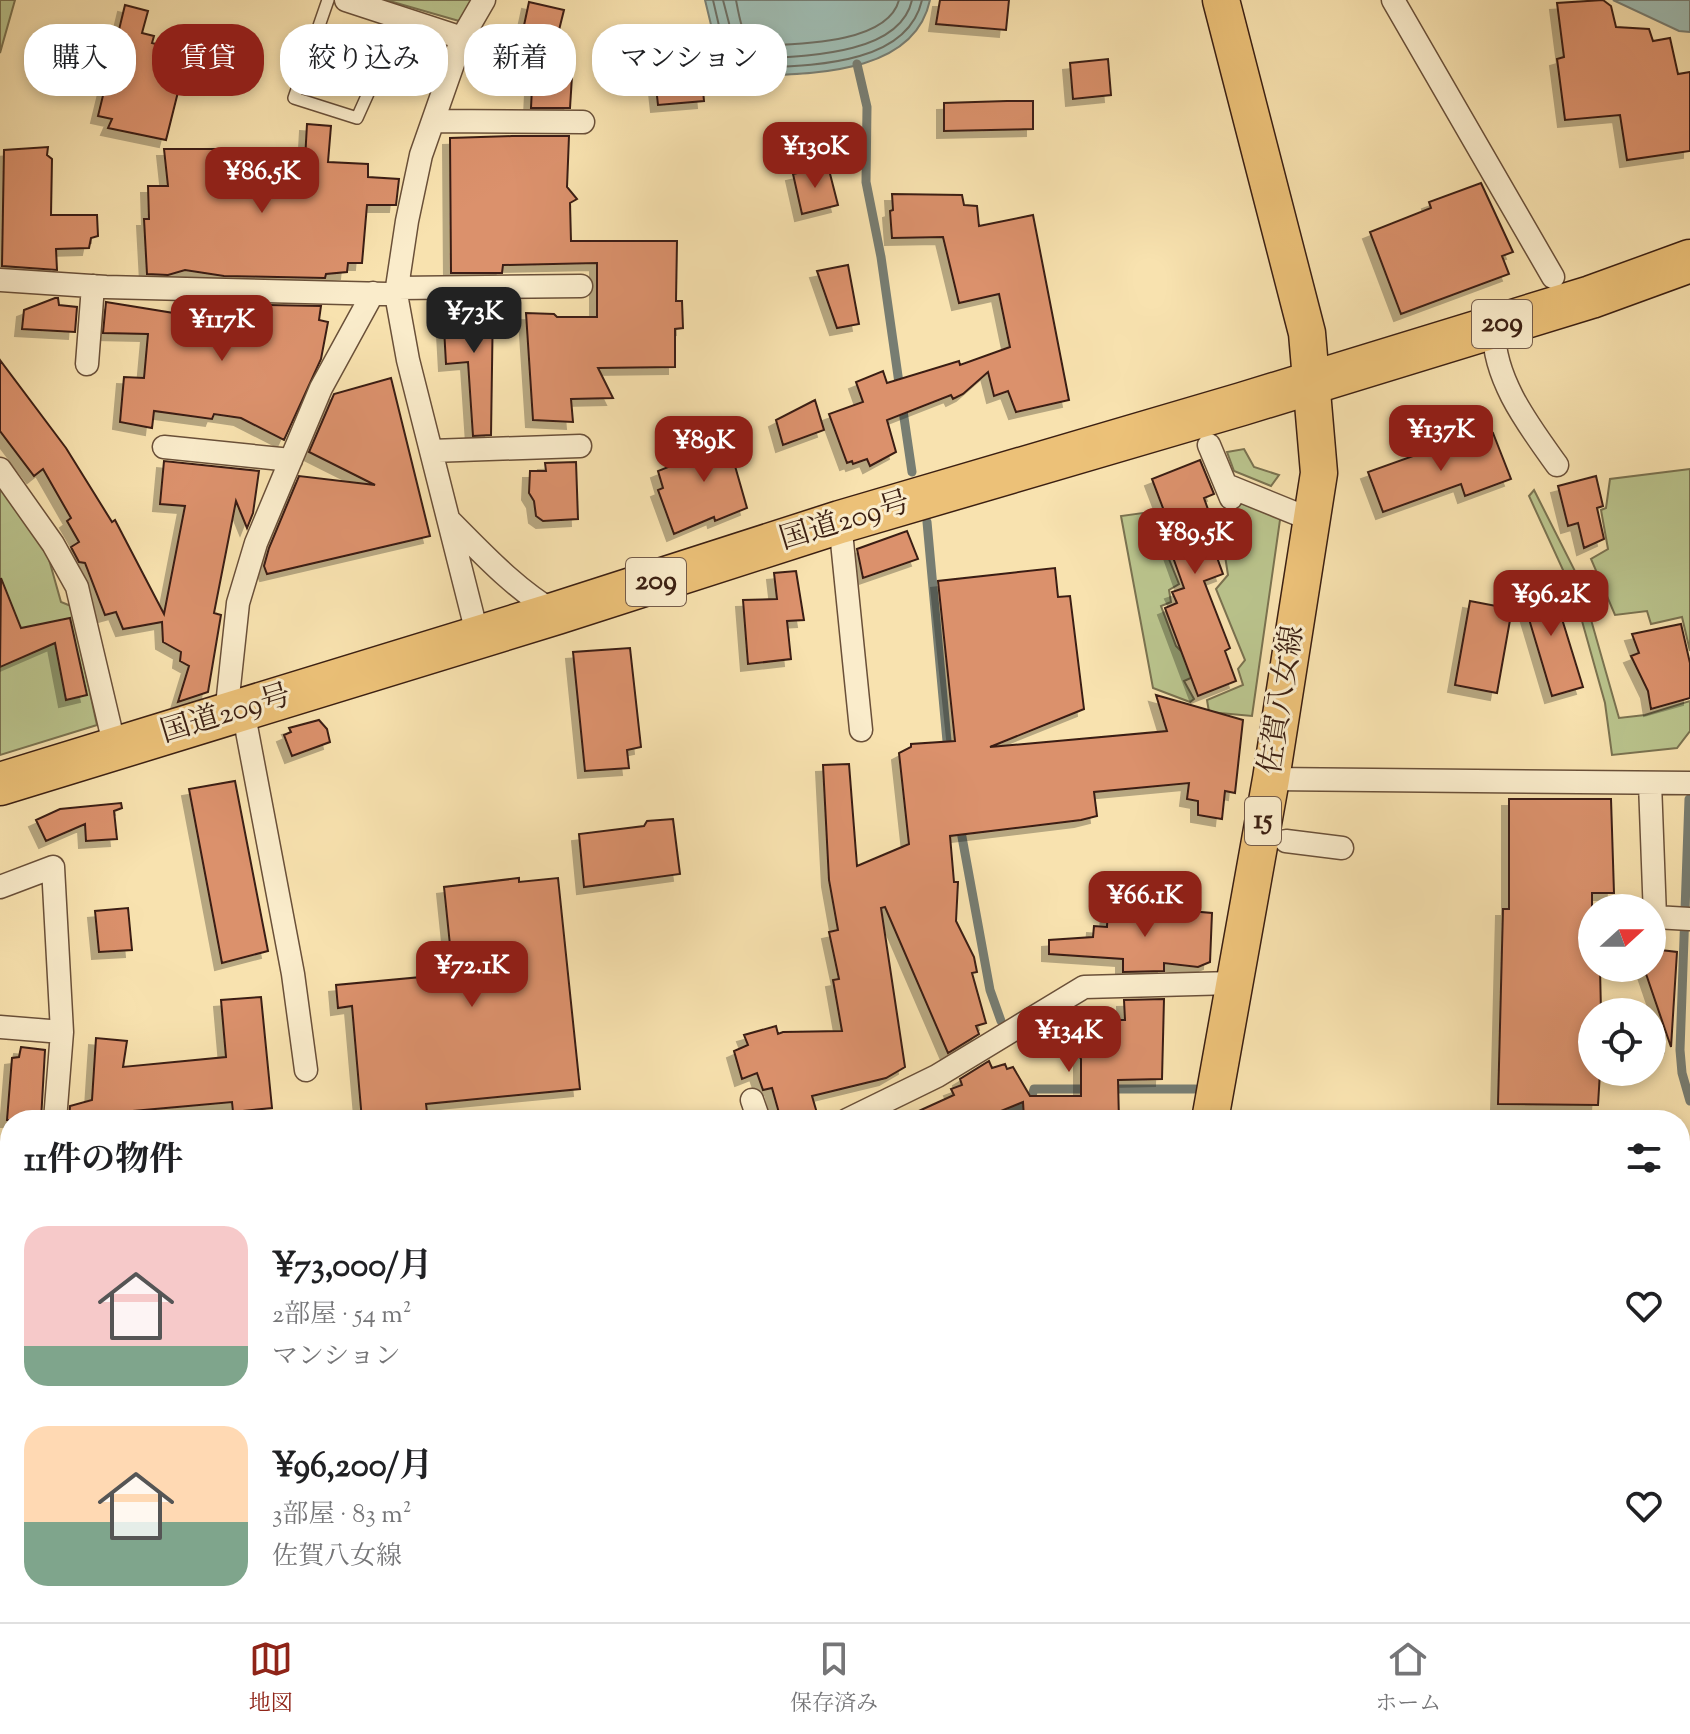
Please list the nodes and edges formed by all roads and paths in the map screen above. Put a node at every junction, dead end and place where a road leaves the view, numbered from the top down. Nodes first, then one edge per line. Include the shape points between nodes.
1 (328, 0) edge
2 (346, 0) edge
3 (484, 0) edge
4 (1221, 0) edge
5 (1393, 0) edge
6 (402, 18) junction
7 (462, 38) junction
8 (433, 121) junction
9 (583, 122) dead end
10 (1690, 261) edge
11 (1553, 277) dead end
12 (0, 280) edge
13 (93, 286) junction
14 (581, 286) dead end
15 (397, 291) junction
16 (373, 293) junction
17 (1494, 327) junction
18 (87, 364) dead end
19 (1312, 383) junction
20 (1209, 445) dead end
21 (580, 446) dead end
22 (164, 447) dead end
23 (431, 451) junction
24 (291, 460) junction
25 (1557, 465) dead end
26 (0, 469) edge
27 (448, 519) junction
28 (1312, 520) junction
29 (840, 522) junction
30 (557, 613) junction
31 (478, 637) junction
32 (234, 712) junction
33 (861, 730) dead end
34 (115, 748) junction
35 (1271, 779) junction
36 (1650, 783) junction
37 (1690, 783) edge
38 (0, 784) edge
39 (1286, 841) dead end
40 (1342, 848) dead end
41 (0, 887) edge
42 (1690, 919) edge
43 (1233, 983) junction
44 (0, 1027) edge
45 (62, 1032) junction
46 (306, 1070) dead end
47 (56, 1110) edge
48 (867, 1110) edge
49 (1212, 1110) edge

1 - 6 lane via 294,98 357,118
2 - 6 street
3 - 7 street
4 - 19 main road, 佐賀八女線 / 15 via 1306,326
5 - 11 street
6 - 7 street
7 - 8 street
8 - 9 street
8 - 15 street via 418,168
10 - 17 highway, 国道209号 / 209
12 - 13 street
13 - 16 street
13 - 18 street
14 - 15 street
15 - 16 street
15 - 23 street
16 - 24 street via 321,388
17 - 19 highway, 国道209号 / 209
17 - 25 street via 1496,354 1517,410
19 - 28 main road, 佐賀八女線 / 15 via 1319,473
19 - 29 highway, 国道209号 / 209
20 - 28 street via 1229,492
21 - 23 street
22 - 24 street
23 - 27 street
24 - 32 street via 238,603
26 - 34 street via 77,587
27 - 30 street via 534,600
27 - 31 street
28 - 35 main road, 佐賀八女線 / 15
29 - 30 highway, 国道209号 / 209
29 - 33 street
30 - 31 highway, 国道209号 / 209
31 - 32 highway, 国道209号 / 209
32 - 34 highway, 国道209号 / 209
32 - 46 street via 293,974
34 - 38 highway, 国道209号 / 209
35 - 36 street
35 - 43 main road, 佐賀八女線 / 15
36 - 37 street
36 - 42 street via 1655,917
39 - 40 street
41 - 45 street via 53,867
43 - 48 street via 1084,987 937,1076
43 - 49 main road, 佐賀八女線 / 15
44 - 45 street
45 - 47 street

